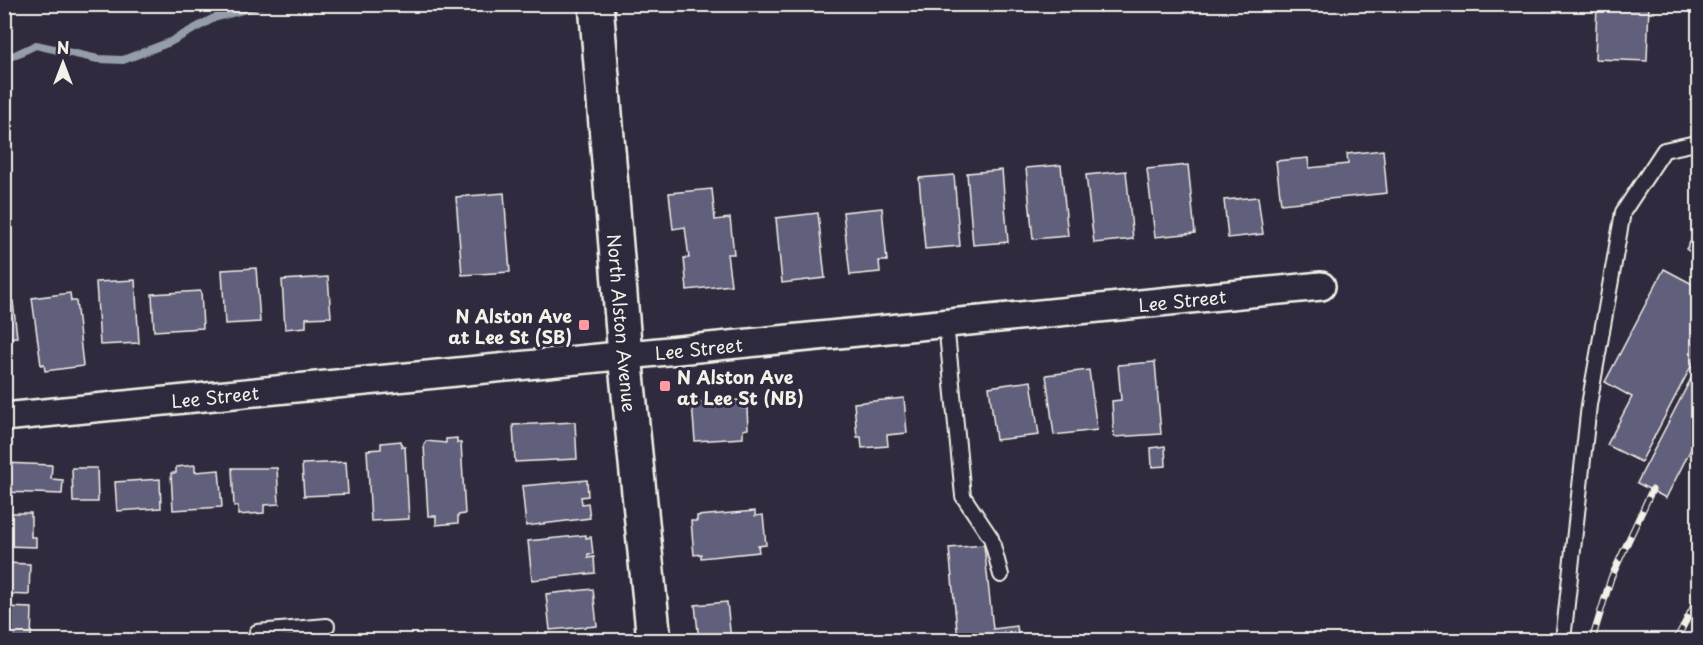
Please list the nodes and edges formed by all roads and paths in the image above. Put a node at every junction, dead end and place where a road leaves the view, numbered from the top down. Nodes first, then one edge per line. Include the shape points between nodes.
1 (596, 4) edge
2 (1698, 147) edge
3 (1321, 286) dead end
4 (946, 323) junction
5 (625, 355) junction
6 (4, 417) edge
7 (1001, 575) dead end
8 (327, 626) dead end
9 (257, 632) dead end
10 (294, 635) edge
11 (654, 640) edge
12 (1563, 640) edge

1 - 5 main road, North Alston Avenue
2 - 12 lane via 1691,144 1664,150 1623,212 1589,405
3 - 4 street, Lee Street
4 - 5 street, Lee Street
4 - 7 lane via 963,496 991,538
5 - 6 street, Lee Street
5 - 11 main road, North Alston Avenue
8 - 10 lane
9 - 10 lane

